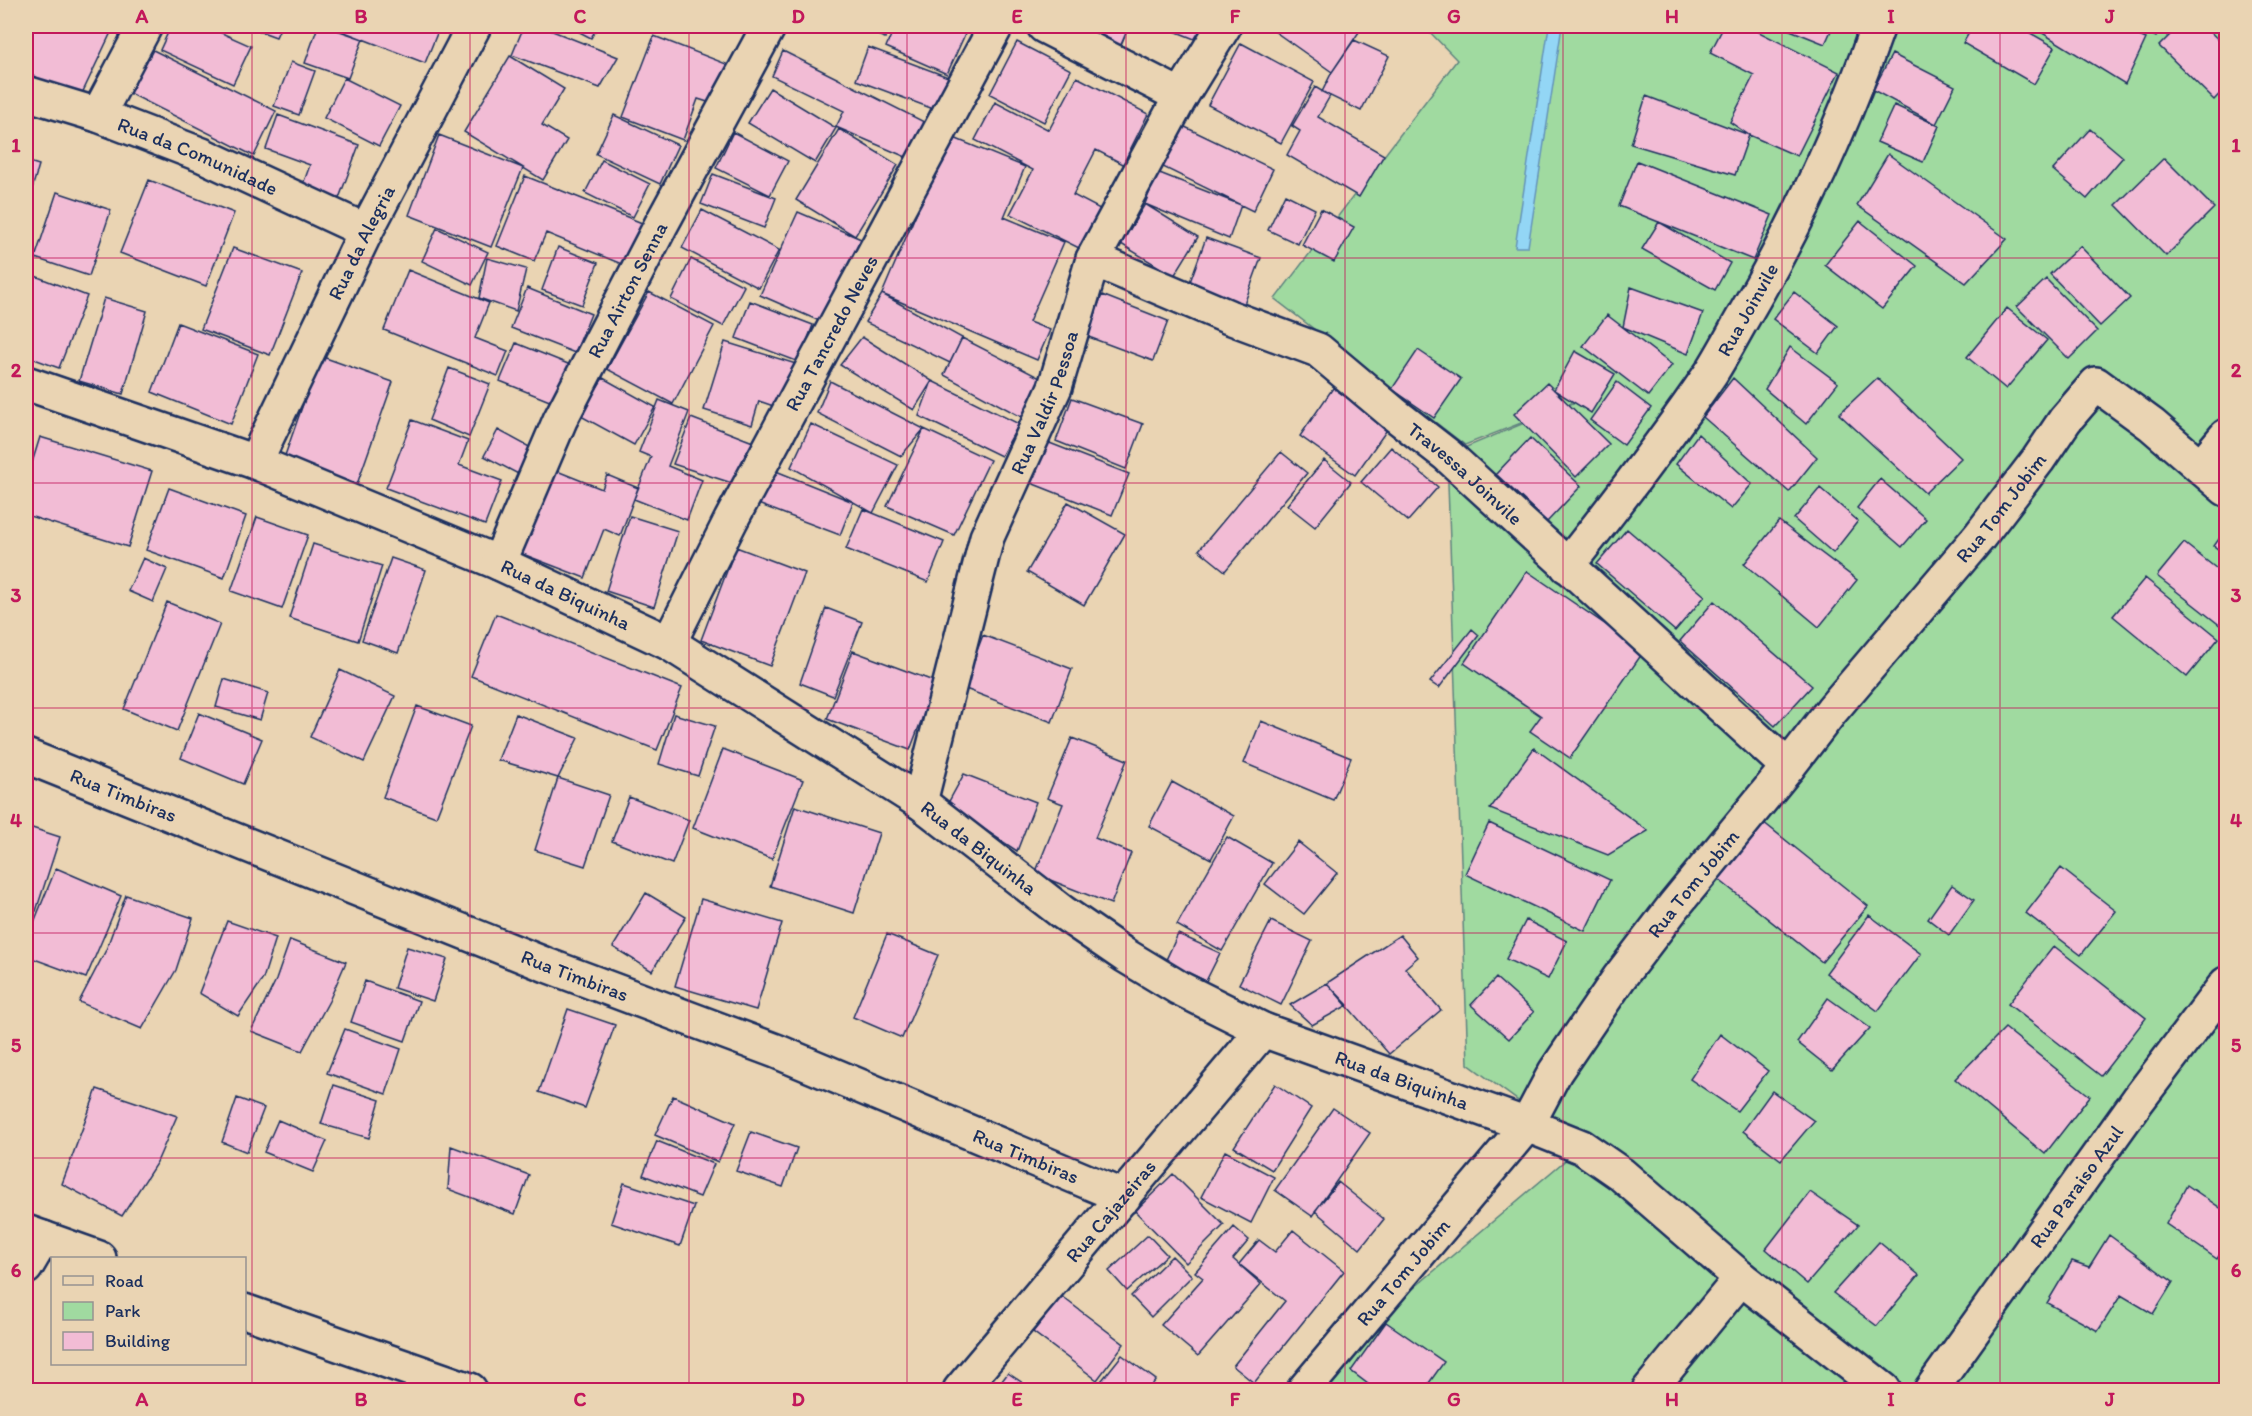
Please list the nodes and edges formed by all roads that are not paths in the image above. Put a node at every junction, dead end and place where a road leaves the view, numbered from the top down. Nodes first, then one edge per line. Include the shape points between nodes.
1 (145, 26) edge
2 (474, 26) edge
3 (769, 26) edge
4 (996, 26) edge
5 (1044, 26) edge
6 (1224, 26) edge
7 (1878, 26) edge
8 (26, 93) edge
9 (1181, 96) junction
10 (98, 116) junction
11 (366, 231) junction
12 (1093, 259) junction
13 (26, 383) edge
14 (2226, 436) edge
15 (255, 462) junction
16 (2201, 466) junction
17 (2226, 489) edge
18 (499, 563) junction
19 (1567, 566) junction
20 (669, 643) junction
21 (26, 756) edge
22 (1788, 767) junction
23 (920, 802) junction
24 (2226, 984) edge
25 (1263, 1030) junction
26 (1527, 1125) junction
27 (1124, 1197) junction
28 (34, 1235) edge
29 (96, 1257) edge
30 (26, 1267) edge
31 (1741, 1278) junction
32 (246, 1312) edge
33 (433, 1385) edge
34 (470, 1390) edge
35 (960, 1390) edge
36 (1304, 1390) edge
37 (1648, 1390) edge
38 (1884, 1390) edge
39 (1931, 1390) edge

1 - 10 street
2 - 11 street, Rua da Alegria
3 - 18 street, Rua Airton Senna via 660,225 560,420
4 - 20 street, Rua Tancredo Neves via 736,509
5 - 9 street
6 - 9 street, Rua Valdir Pessoa
7 - 19 street, Rua Joinvile via 1836,137 1801,213 1755,297 1711,372
8 - 10 street, Rua da Comunidade
9 - 12 street, Rua Valdir Pessoa
10 - 11 street, Rua da Comunidade via 202,155
11 - 15 street, Rua da Alegria
12 - 19 street, Travessa Joinvile via 1318,350 1447,455
12 - 23 street, Rua Valdir Pessoa via 1055,387 987,537
13 - 15 street, Rua da Biquinha
14 - 16 street
15 - 18 street, Rua da Biquinha
16 - 17 street
16 - 22 street, Rua Tom Jobim via 2096,384 1979,537
18 - 20 street, Rua da Biquinha
19 - 22 street, Travessa Joinvile
20 - 23 street, Rua da Biquinha
21 - 27 street, Rua Timbiras via 549,966 776,1051
22 - 26 street, Rua Tom Jobim via 1712,857 1619,978 1556,1072
23 - 25 street, Rua da Biquinha via 1062,912 1126,956
24 - 39 street, Rua Paraiso Azul
25 - 26 street, Rua da Biquinha
25 - 27 street, Rua Cajazeiras
26 - 31 street, Rua da Biquinha via 1582,1147 1622,1174
26 - 36 street, Rua Tom Jobim
27 - 35 street, Rua Cajazeiras
28 - 29 street
28 - 30 street
31 - 37 street
31 - 38 street, Rua da Biquinha
32 - 33 street
33 - 34 street

